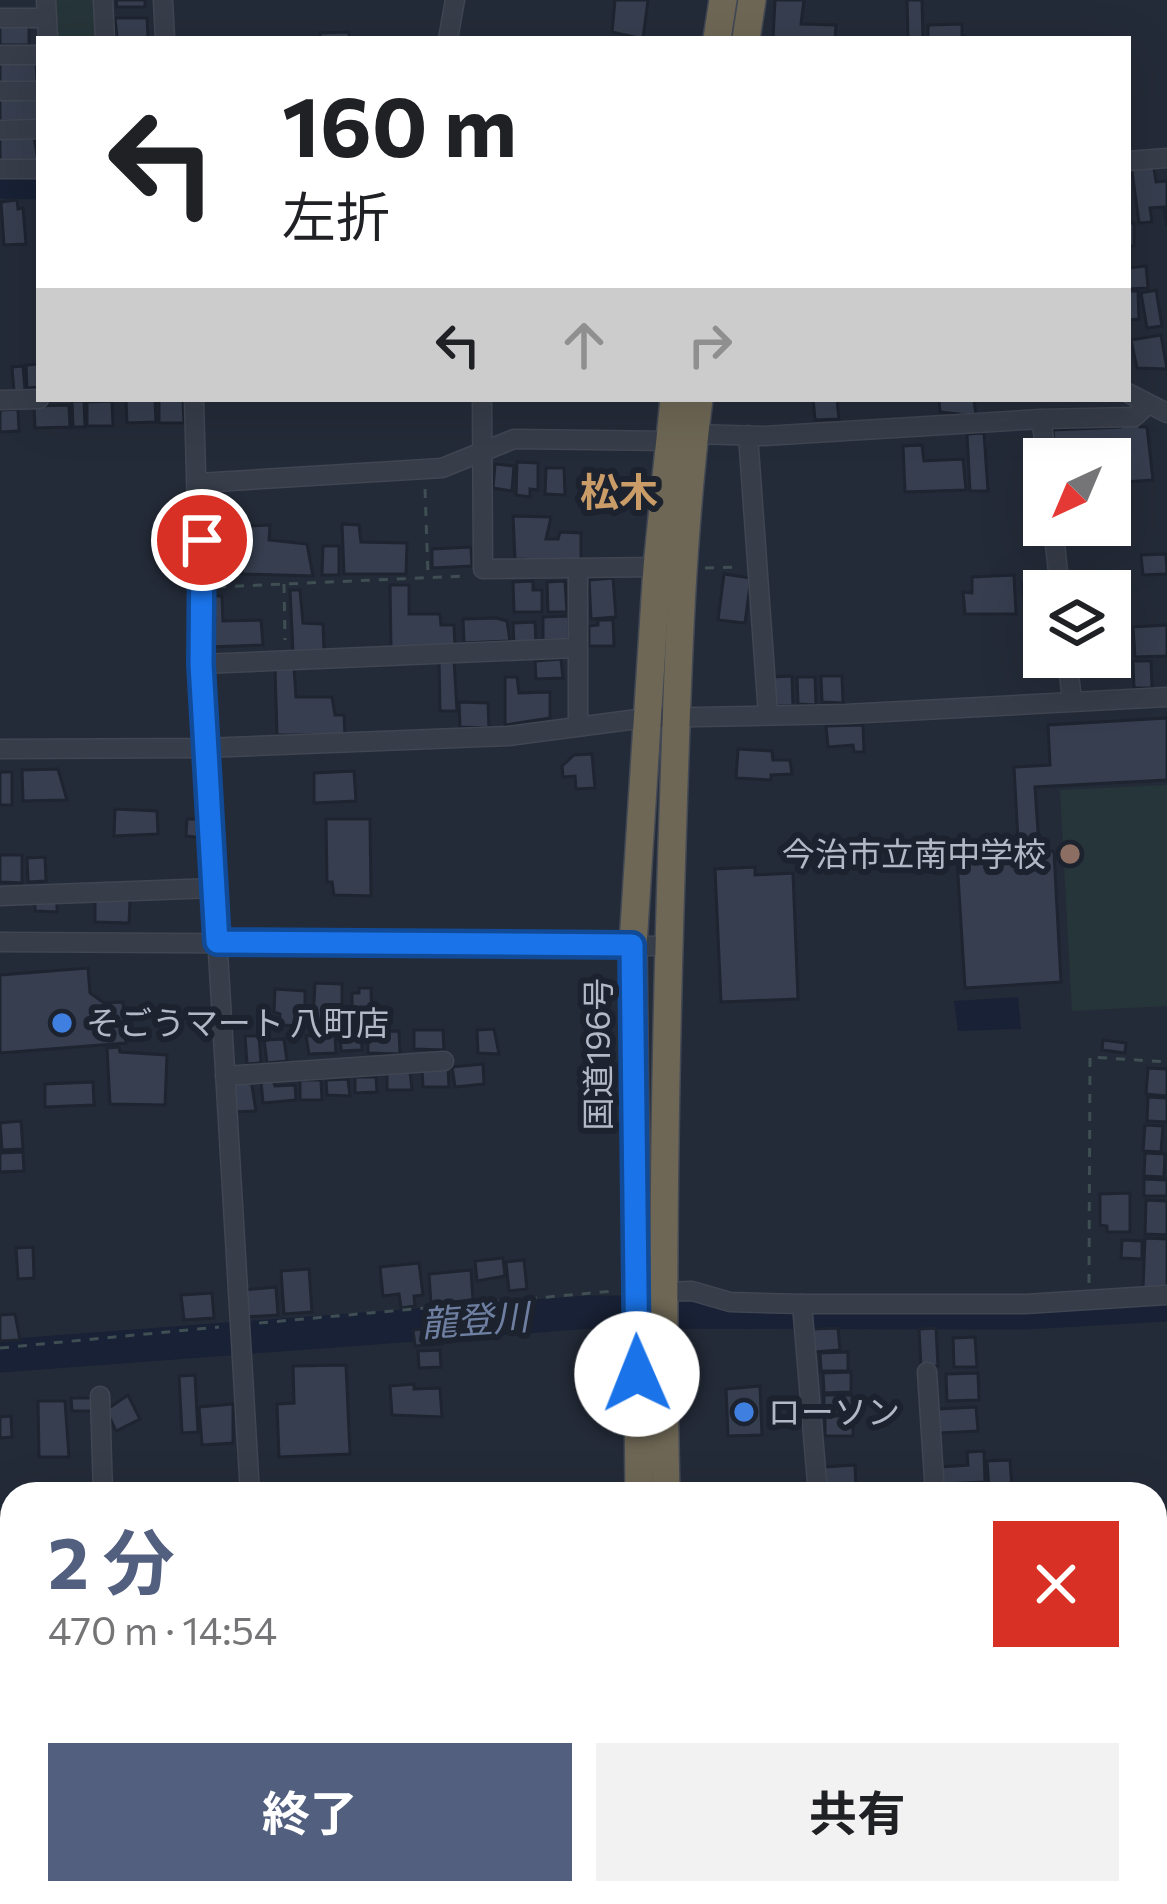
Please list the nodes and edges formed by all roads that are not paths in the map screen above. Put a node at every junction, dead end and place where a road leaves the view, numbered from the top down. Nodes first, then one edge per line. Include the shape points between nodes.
1 (103, 0) edge
2 (163, 0) edge
3 (455, 0) edge
4 (723, 0) edge
5 (752, 0) edge
6 (46, 9) edge
7 (0, 17) edge
8 (105, 36) edge
9 (165, 36) edge
10 (449, 36) edge
11 (717, 36) edge
12 (746, 36) edge
13 (0, 55) edge
14 (36, 55) edge
15 (0, 91) edge
16 (36, 91) edge
17 (0, 130) edge
18 (36, 130) edge
19 (1167, 158) edge
20 (1131, 160) edge
21 (0, 169) edge
22 (36, 169) edge
23 (1131, 395) edge
24 (36, 399) edge
25 (0, 400) edge
26 (194, 402) edge
27 (482, 402) edge
28 (675, 402) edge
29 (698, 402) edge
30 (1147, 405) junction
31 (1167, 413) edge
32 (1041, 419) junction
33 (748, 435) junction
34 (682, 437) junction
35 (1044, 438) edge
36 (482, 452) junction
37 (199, 483) junction
38 (656, 567) junction
39 (578, 569) junction
40 (575, 648) junction
41 (201, 664) junction
42 (1069, 678) edge
43 (1167, 697) edge
44 (1072, 700) junction
45 (768, 715) junction
46 (645, 718) junction
47 (676, 719) junction
48 (578, 726) junction
49 (205, 748) junction
50 (0, 749) edge
51 (214, 888) junction
52 (0, 896) edge
53 (0, 942) edge
54 (217, 942) junction
55 (632, 945) junction
56 (669, 946) junction
57 (444, 1061) dead end
58 (225, 1076) junction
59 (648, 1294) junction
60 (1167, 1295) edge
61 (802, 1304) junction
62 (649, 1331) junction
63 (927, 1372) dead end
64 (100, 1396) dead end
65 (103, 1482) edge
66 (249, 1482) edge
67 (640, 1482) edge
68 (665, 1482) edge
69 (817, 1482) edge
70 (934, 1482) edge

1 - 8 street
2 - 9 street
3 - 10 street
4 - 11 highway
5 - 12 highway
6 - 7 street
13 - 14 street
15 - 16 street
17 - 18 street
19 - 20 street
21 - 22 street
23 - 30 street
24 - 25 street
26 - 37 street
27 - 36 street
28 - 34 highway, 国道196号
29 - 34 highway, 国道196号
30 - 31 street
30 - 32 street via 1134,417
32 - 33 street
32 - 35 street
33 - 34 street
33 - 45 street
34 - 36 street via 514,439
34 - 38 highway, 国道196号
34 - 47 highway, 国道196号 via 686,568
36 - 37 street via 424,469
36 - 39 street via 483,568
37 - 41 street
38 - 39 street
38 - 46 highway, 国道196号
39 - 40 street
40 - 41 street
40 - 48 street
41 - 49 street
42 - 44 street
43 - 44 street
44 - 45 street
45 - 47 street
46 - 47 street
46 - 48 street
46 - 55 highway, 国道196号
47 - 56 highway, 国道196号
48 - 49 street
49 - 50 street
49 - 51 street
51 - 52 street
51 - 54 street
53 - 54 street
54 - 55 street
54 - 58 street
55 - 56 street
55 - 59 highway, 国道196号
56 - 59 highway, 国道196号
57 - 58 street
58 - 66 street
59 - 61 street
59 - 62 highway, 国道196号
60 - 61 street
61 - 69 street
62 - 67 highway, 国道196号
62 - 68 highway, 国道196号
63 - 70 street
64 - 65 street

